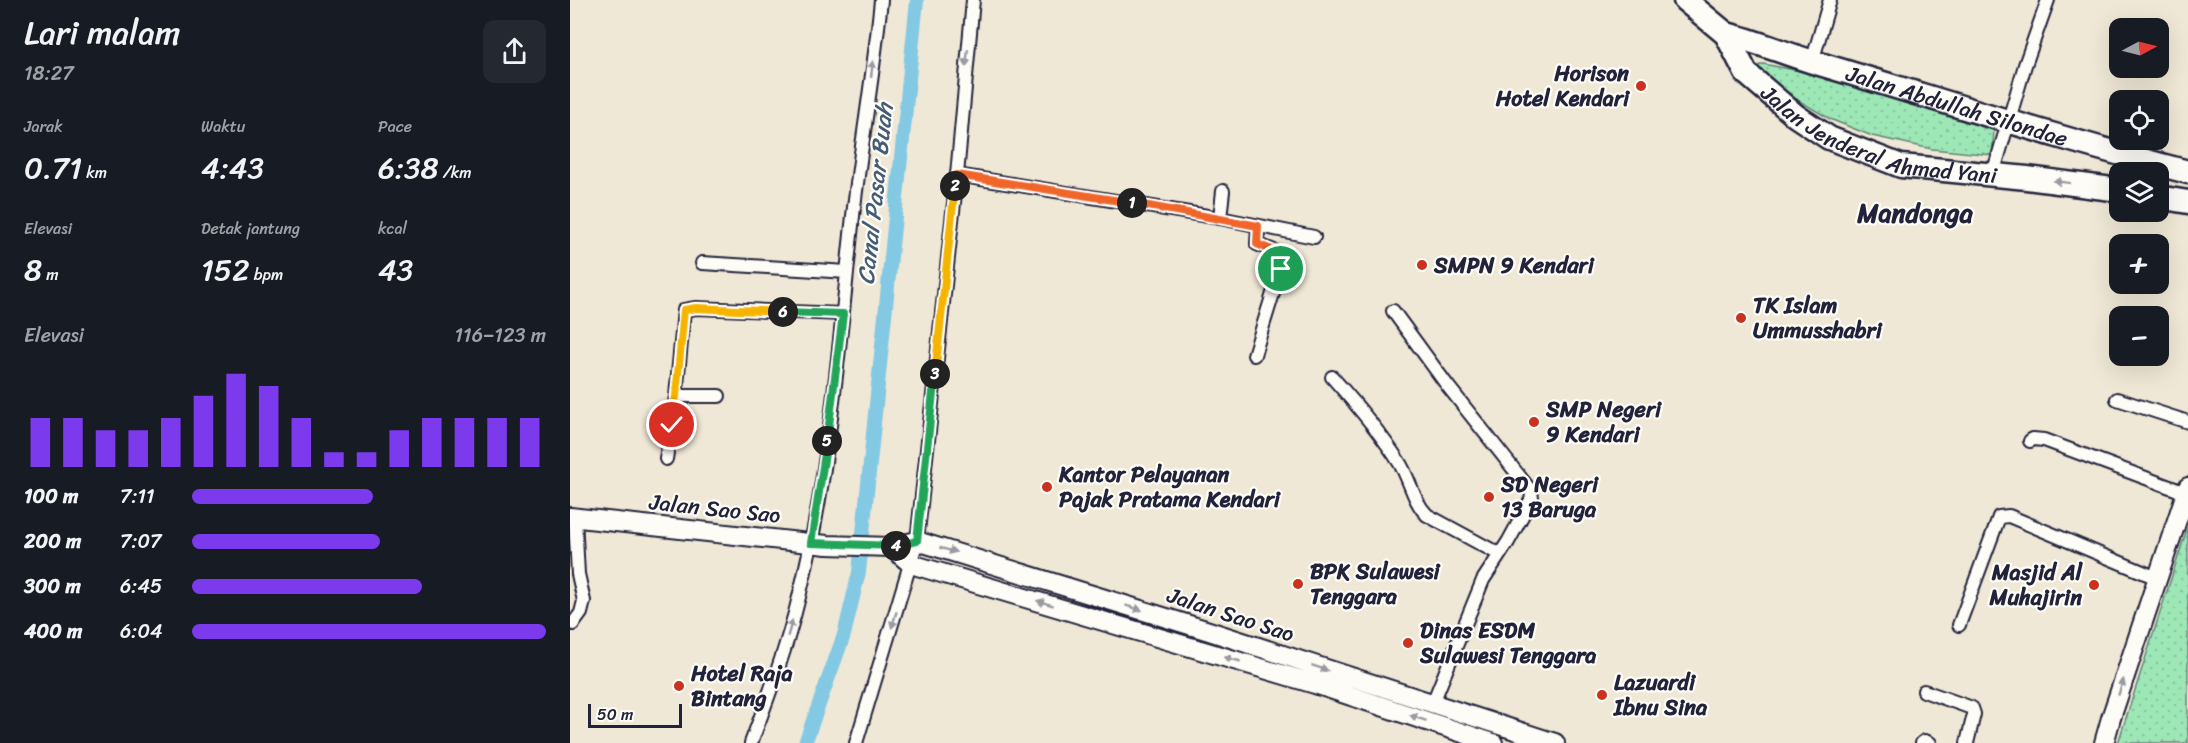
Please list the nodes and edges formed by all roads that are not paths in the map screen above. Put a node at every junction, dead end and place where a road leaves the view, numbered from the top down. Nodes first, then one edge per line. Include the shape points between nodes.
1 (880, 0) edge
2 (973, 0) edge
3 (1684, 0) edge
4 (1830, 0) edge
5 (2048, 0) edge
6 (1726, 34) junction
7 (1766, 45) junction
8 (1812, 62) junction
9 (1746, 73) junction
10 (2010, 122) junction
11 (2188, 172) edge
12 (1993, 174) junction
13 (957, 175) junction
14 (2109, 189) edge
15 (1223, 191) dead end
16 (2169, 199) edge
17 (2188, 202) edge
18 (1220, 218) junction
19 (1258, 226) junction
20 (1314, 237) dead end
21 (702, 262) dead end
22 (847, 273) junction
23 (1393, 311) dead end
24 (843, 314) junction
25 (1254, 355) dead end
26 (1332, 377) dead end
27 (676, 396) junction
28 (719, 396) dead end
29 (2117, 399) dead end
30 (2188, 422) edge
31 (2030, 441) dead end
32 (666, 459) dead end
33 (2187, 490) edge
34 (573, 518) edge
35 (917, 541) junction
36 (819, 544) junction
37 (891, 547) junction
38 (1499, 554) junction
39 (911, 564) junction
40 (2157, 578) junction
41 (573, 624) dead end
42 (1959, 625) dead end
43 (1924, 691) dead end
44 (1432, 705) junction
45 (751, 743) edge
46 (856, 743) edge
47 (1493, 743) edge
48 (1555, 743) edge
49 (1922, 743) edge
50 (1930, 743) edge
51 (1967, 743) edge
52 (2104, 743) edge

22 -> 1 street
2 -> 13 street
3 - 6 highway, Jalan Jenderal Ahmad Yani
4 - 8 street
5 - 10 street
6 - 7 highway, Jalan Abdullah Silondae
6 - 9 highway, Jalan Jenderal Ahmad Yani
7 - 8 highway, Jalan Abdullah Silondae
7 - 9 highway
8 - 10 highway, Jalan Abdullah Silondae
9 - 12 highway, Jalan Jenderal Ahmad Yani via 1828,138 1901,166
10 - 11 highway, Jalan Abdullah Silondae
10 - 12 street
14 -> 12 highway, Jalan Jenderal Ahmad Yani
13 - 18 street
13 - 35 street
15 - 18 street
16 - 17 highway
18 - 19 street
19 - 20 street
19 - 25 street via 1257,244 1281,254 1283,261
21 - 22 street
22 - 24 street
23 - 38 street via 1531,491 1530,505
24 - 27 street via 686,309
24 - 36 street via 824,462
26 - 38 street via 1398,461 1419,507
27 - 28 street
27 - 32 street
29 - 30 street
31 - 33 street via 2044,440
33 - 40 street
34 - 36 street, Jalan Sao Sao
34 - 41 street via 584,601
35 - 37 street, Jalan Sao Sao
35 - 39 street
35 -> 44 street, Jalan Sao Sao
36 - 37 street, Jalan Sao Sao
45 -> 36 street
37 - 39 street, Jalan Sao Sao
38 - 44 street via 1483,580
39 -> 46 street
47 -> 39 street, Jalan Sao Sao via 1315,684
40 - 42 street via 2008,516 1999,516
52 -> 40 street
43 - 51 street via 1972,708
44 - 48 street, Jalan Sao Sao
49 - 50 street

